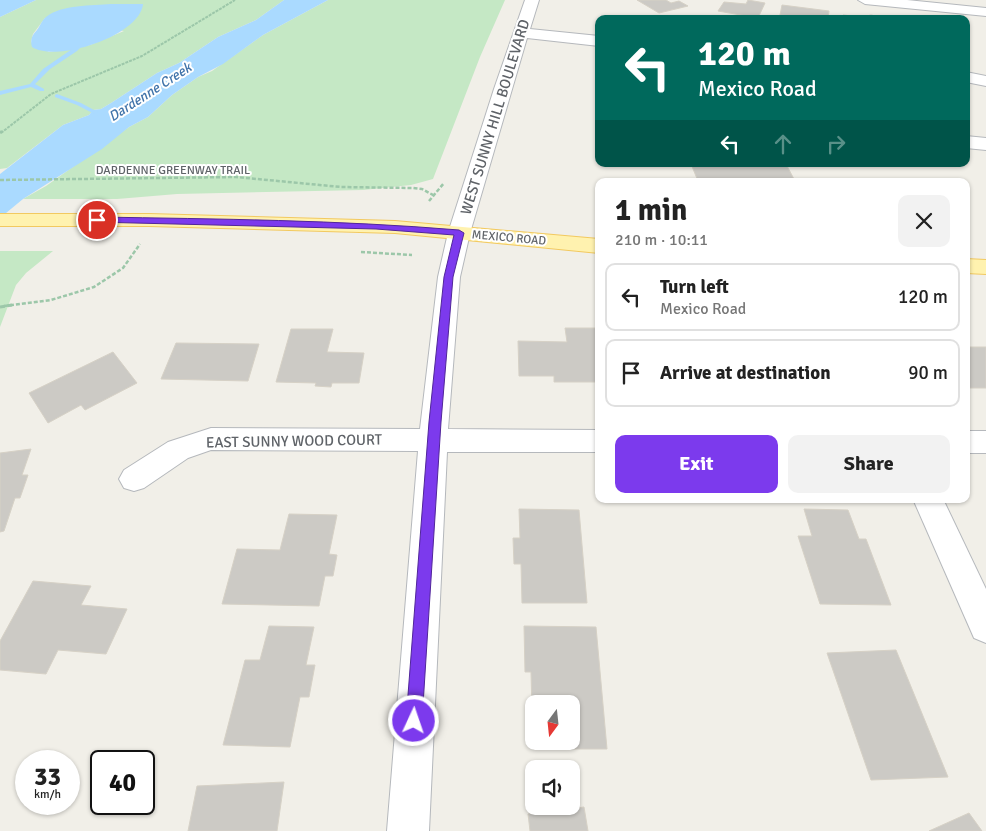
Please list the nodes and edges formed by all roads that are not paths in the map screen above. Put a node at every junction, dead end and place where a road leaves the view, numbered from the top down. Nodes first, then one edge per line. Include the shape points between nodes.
1 (532, 0) edge
2 (865, 0) edge
3 (986, 12) edge
4 (521, 33) junction
5 (595, 40) edge
6 (970, 78) edge
7 (986, 81) edge
8 (970, 142) edge
9 (986, 144) edge
10 (0, 220) edge
11 (459, 233) junction
12 (595, 246) edge
13 (970, 266) edge
14 (986, 267) edge
15 (434, 440) junction
16 (595, 441) edge
17 (970, 442) edge
18 (986, 442) edge
19 (134, 479) dead end
20 (930, 503) edge
21 (986, 626) edge
22 (408, 831) edge

1 - 4 street, WEST SUNNY HILL BOULEVARD
2 - 3 street
4 - 5 street
4 - 11 street, WEST SUNNY HILL BOULEVARD
6 - 7 street
8 - 9 street
10 - 11 main road, MEXICO ROAD via 264,222
11 - 12 main road, MEXICO ROAD
11 - 15 street, WEST SUNNY HILL BOULEVARD via 449,277
13 - 14 main road
15 - 16 street, EAST SUNNY WOOD COURT
15 - 19 street, EAST SUNNY WOOD COURT via 211,439 178,450
15 - 22 street, WEST SUNNY HILL BOULEVARD
17 - 18 street
20 - 21 street

